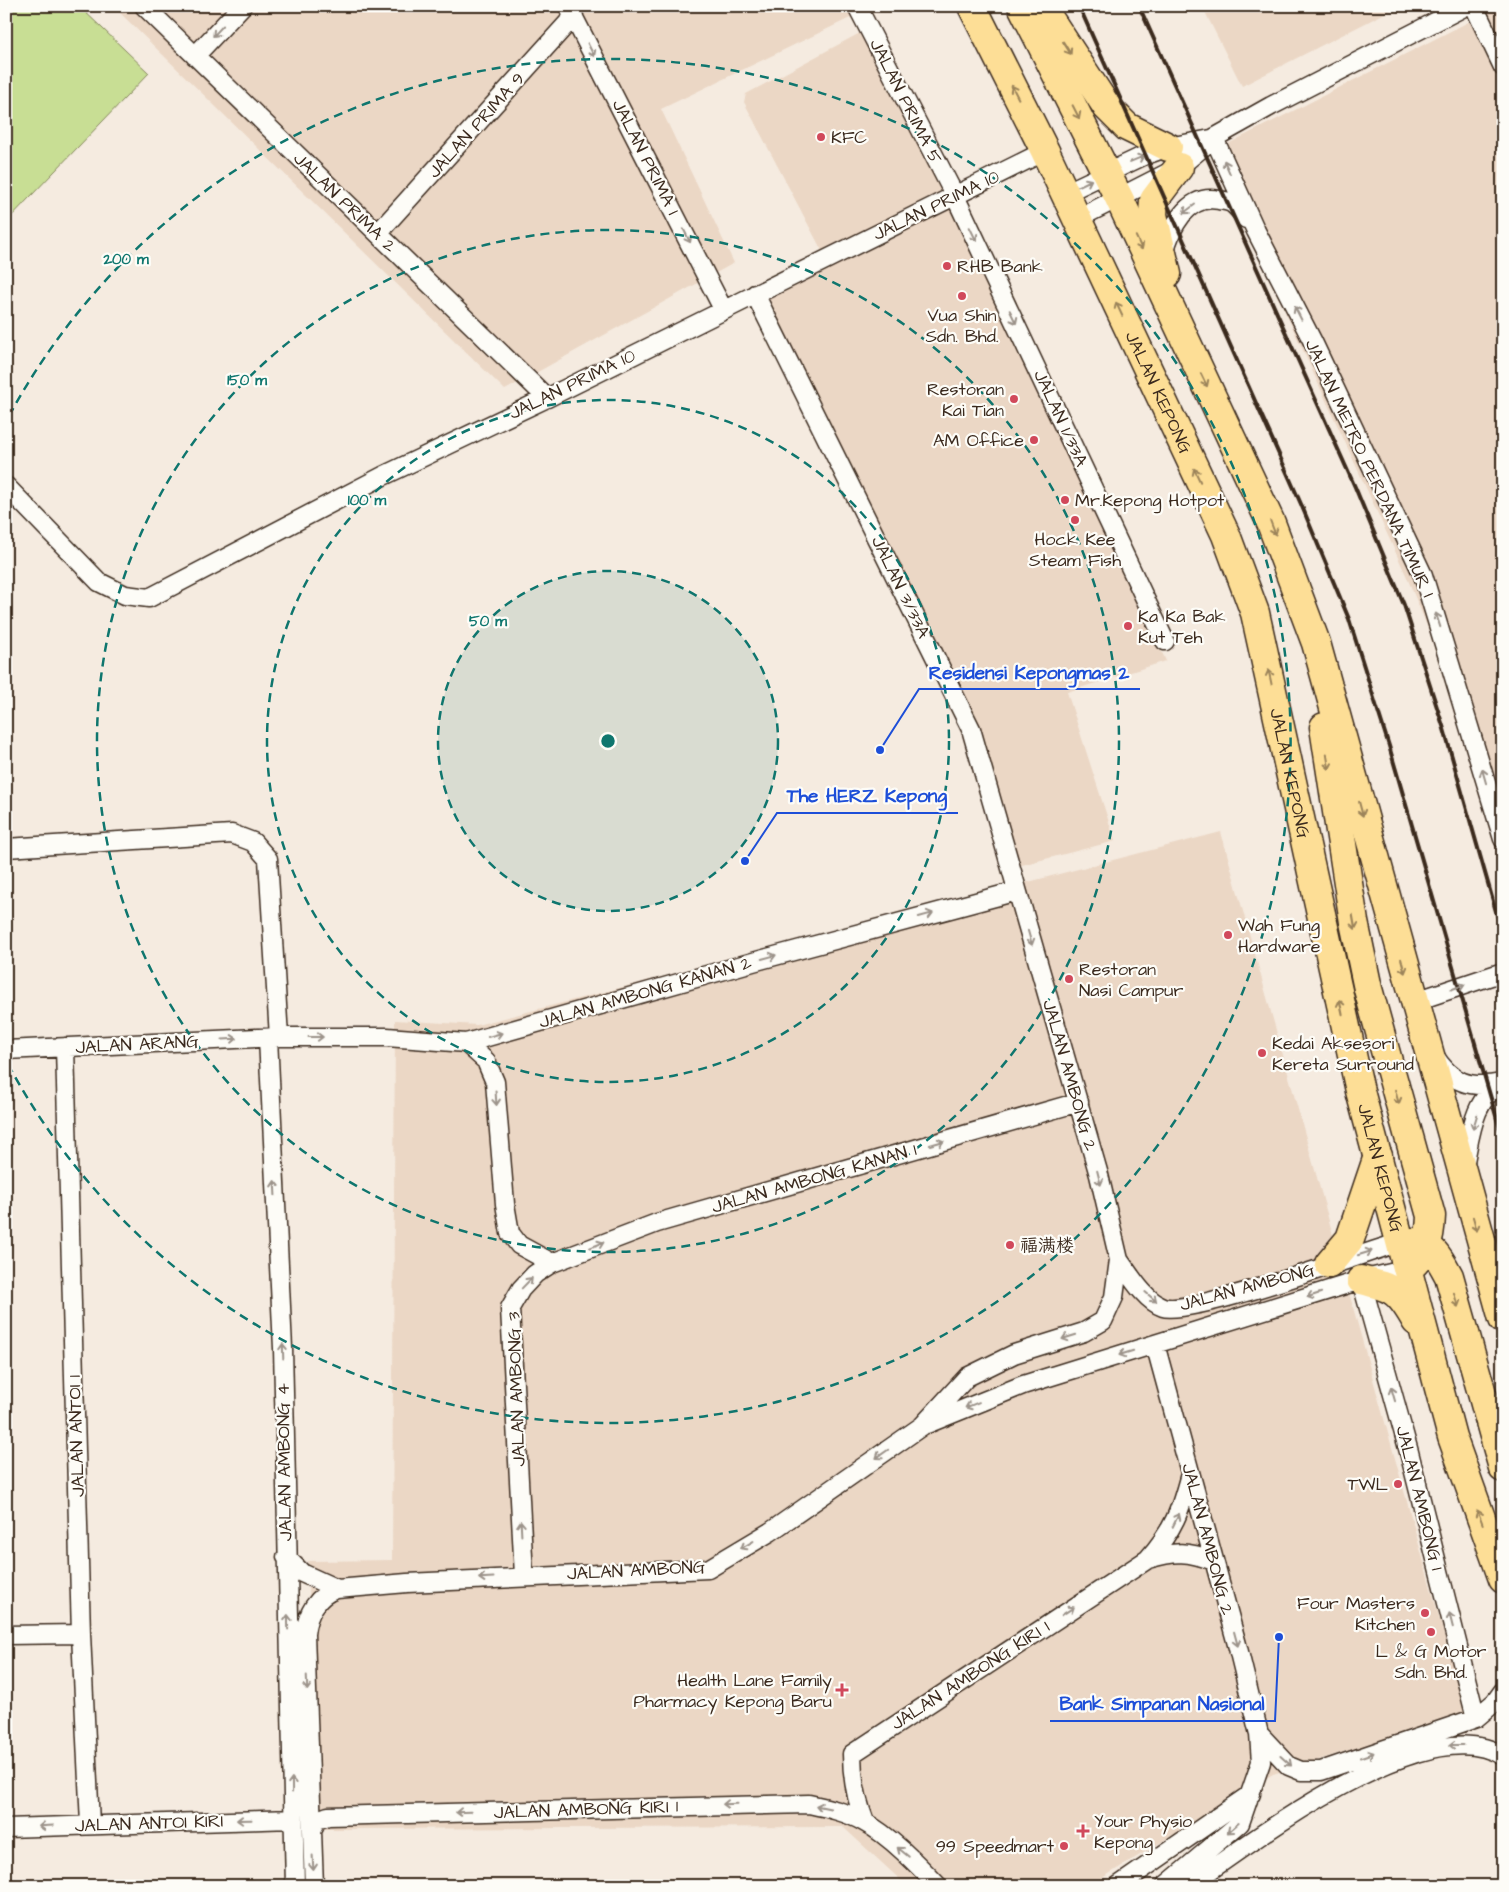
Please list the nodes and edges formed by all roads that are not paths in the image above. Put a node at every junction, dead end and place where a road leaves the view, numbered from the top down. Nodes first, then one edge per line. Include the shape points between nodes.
1 (144, 6) edge
2 (242, 6) edge
3 (857, 6) edge
4 (972, 6) edge
5 (1022, 6) edge
6 (1041, 6) edge
7 (1466, 6) edge
8 (1474, 6) edge
9 (571, 11) edge
10 (195, 56) junction
11 (1503, 67) edge
12 (1214, 138) junction
13 (1045, 151) junction
14 (1173, 157) junction
15 (1106, 173) junction
16 (1065, 193) junction
17 (955, 196) junction
18 (1119, 198) junction
19 (1077, 219) junction
20 (1256, 231) junction
21 (378, 233) junction
22 (1163, 258) junction
23 (755, 294) junction
24 (723, 309) junction
25 (1183, 336) junction
26 (547, 398) junction
27 (6, 486) edge
28 (1165, 641) dead end
29 (1316, 644) junction
30 (1503, 839) edge
31 (6, 848) edge
32 (1017, 891) junction
33 (1503, 972) edge
34 (1414, 1002) junction
35 (273, 1038) junction
36 (1424, 1038) junction
37 (466, 1043) junction
38 (65, 1047) junction
39 (6, 1050) edge
40 (1503, 1084) edge
41 (1079, 1102) junction
42 (1378, 1156) junction
43 (1462, 1177) junction
44 (1400, 1242) junction
45 (1427, 1247) junction
46 (1119, 1260) junction
47 (552, 1263) junction
48 (1329, 1264) junction
49 (1408, 1269) junction
50 (1361, 1280) junction
51 (1503, 1319) edge
52 (1428, 1342) junction
53 (1155, 1344) junction
54 (922, 1426) junction
55 (1503, 1468) edge
56 (1190, 1474) junction
57 (286, 1557) junction
58 (1148, 1558) junction
59 (1214, 1561) junction
60 (524, 1576) junction
61 (1503, 1579) edge
62 (338, 1589) junction
63 (81, 1634) junction
64 (6, 1635) edge
65 (1503, 1691) edge
66 (1476, 1718) junction
67 (1259, 1734) junction
68 (1503, 1756) edge
69 (1251, 1794) junction
70 (292, 1819) junction
71 (865, 1822) junction
72 (90, 1824) junction
73 (6, 1828) edge
74 (312, 1830) junction
75 (295, 1886) edge
76 (314, 1886) edge
77 (938, 1886) edge
78 (1118, 1886) edge
79 (1165, 1886) edge
80 (1188, 1886) edge

1 - 10 street, JALAN PRIMA 2
2 -> 10 street
3 - 17 street, JALAN PRIMA 5
13 -> 4 main road, JALAN KEPONG
5 -> 15 main road
6 -> 14 main road via 1107,108 1127,127
7 - 12 street
8 - 11 street
9 - 21 street, JALAN PRIMA 9
9 -> 24 street, JALAN PRIMA 1
10 - 21 street, JALAN PRIMA 2
12 - 14 street
20 -> 12 street, JALAN METRO PERDANA TIMUR 1
13 - 16 main road, JALAN KEPONG
13 - 17 street, JALAN PRIMA 10
15 -> 14 street
14 - 18 street
14 - 22 main road via 1154,200 1153,215
16 -> 15 street
15 - 18 main road
16 - 19 main road, JALAN KEPONG
17 - 23 street, JALAN PRIMA 10
17 -> 28 street, JALAN 1/33A
18 - 19 street
18 -> 25 main road
42 -> 19 main road, JALAN KEPONG via 1356,1074 1255,613 1226,535
20 -> 22 street via 1232,203 1210,198 1192,205 1179,216 1168,236
30 -> 20 street, JALAN METRO PERDANA TIMUR 1 via 1423,575
21 - 26 street, JALAN PRIMA 2
22 - 25 main road
23 - 24 street, JALAN PRIMA 10
23 - 32 street, JALAN 3/33A via 972,729
24 - 26 street, JALAN PRIMA 10
25 -> 29 main road via 1271,523
26 - 27 street, JALAN PRIMA 10 via 382,476 149,598 125,596 100,582
29 -> 34 main road
29 -> 45 main road via 1326,747 1354,922 1368,989 1430,1216
31 - 35 street, JALAN AMBONG 4 via 232,834 253,842 268,859
37 -> 32 street, JALAN AMBONG KANAN 2
32 -> 41 street, JALAN AMBONG 2
34 -> 33 street
34 - 36 main road
35 -> 37 street, JALAN AMBONG KANAN 2 via 387,1037
38 -> 35 street, JALAN ARANG
57 -> 35 street, JALAN AMBONG 4
36 - 40 street via 1447,1072 1460,1081 1478,1086
36 - 43 main road
37 -> 47 street via 486,1061 495,1082 510,1233 519,1245
38 - 39 street, JALAN ARANG
38 - 63 street, JALAN ANTOI 1
40 -> 43 street via 1494,1088 1481,1104
41 -> 46 street, JALAN AMBONG 2
47 -> 41 street, JALAN AMBONG KANAN 1 via 657,1223
42 - 44 main road, JALAN KEPONG
42 - 48 main road via 1350,1239
43 -> 51 main road
44 - 45 main road via 1416,1242
48 -> 44 street, JALAN AMBONG
44 - 49 main road, JALAN KEPONG
45 - 49 main road
45 -> 55 main road via 1438,1255 1449,1276
46 -> 48 street, JALAN AMBONG via 1148,1297 1163,1307 1183,1308
46 -> 54 street, JALAN AMBONG via 1114,1297 1103,1321 1084,1332 1014,1354 967,1377
60 -> 47 street, JALAN AMBONG 3 via 510,1308 521,1289
49 - 50 street, JALAN AMBONG
49 - 52 main road, JALAN KEPONG
50 - 52 main road via 1386,1286 1403,1297
50 -> 53 street, JALAN AMBONG
66 -> 50 street, JALAN AMBONG 1 via 1409,1452
61 -> 52 main road, JALAN KEPONG via 1452,1437
53 -> 54 street, JALAN AMBONG via 1023,1385
53 - 56 street, JALAN AMBONG 2
54 -> 60 street, JALAN AMBONG via 770,1532 708,1568
58 -> 56 street, JALAN AMBONG KIRI 1 via 1168,1536 1181,1510
56 - 59 street, JALAN AMBONG 2
57 - 62 street via 302,1573
70 -> 57 street, JALAN AMBONG 4
58 - 59 street, JALAN AMBONG KIRI 1 via 1170,1553 1194,1553
71 -> 58 street, JALAN AMBONG KIRI 1 via 856,1800 852,1754
59 -> 67 street, JALAN AMBONG 2
60 -> 62 street, JALAN AMBONG
62 -> 74 street via 328,1592 313,1608 306,1623
63 - 64 street
63 - 72 street, JALAN ANTOI 1
65 - 66 street
67 -> 66 street via 1290,1766 1300,1771 1321,1771
67 - 69 street, JALAN AMBONG 2 via 1261,1762
68 -> 80 street via 1472,1746 1449,1745 1423,1749 1386,1763 1279,1822
69 - 78 street
69 -> 79 street, JALAN AMBONG 2 via 1240,1823
70 -> 72 street, JALAN ANTOI KIRI
70 - 75 street, JALAN AMBONG 4
71 -> 74 street, JALAN AMBONG KIRI 1 via 838,1810 779,1803 328,1816 320,1817
77 -> 71 street, JALAN AMBONG KIRI 1 via 918,1864
72 -> 73 street, JALAN ANTOI KIRI
74 -> 76 street

